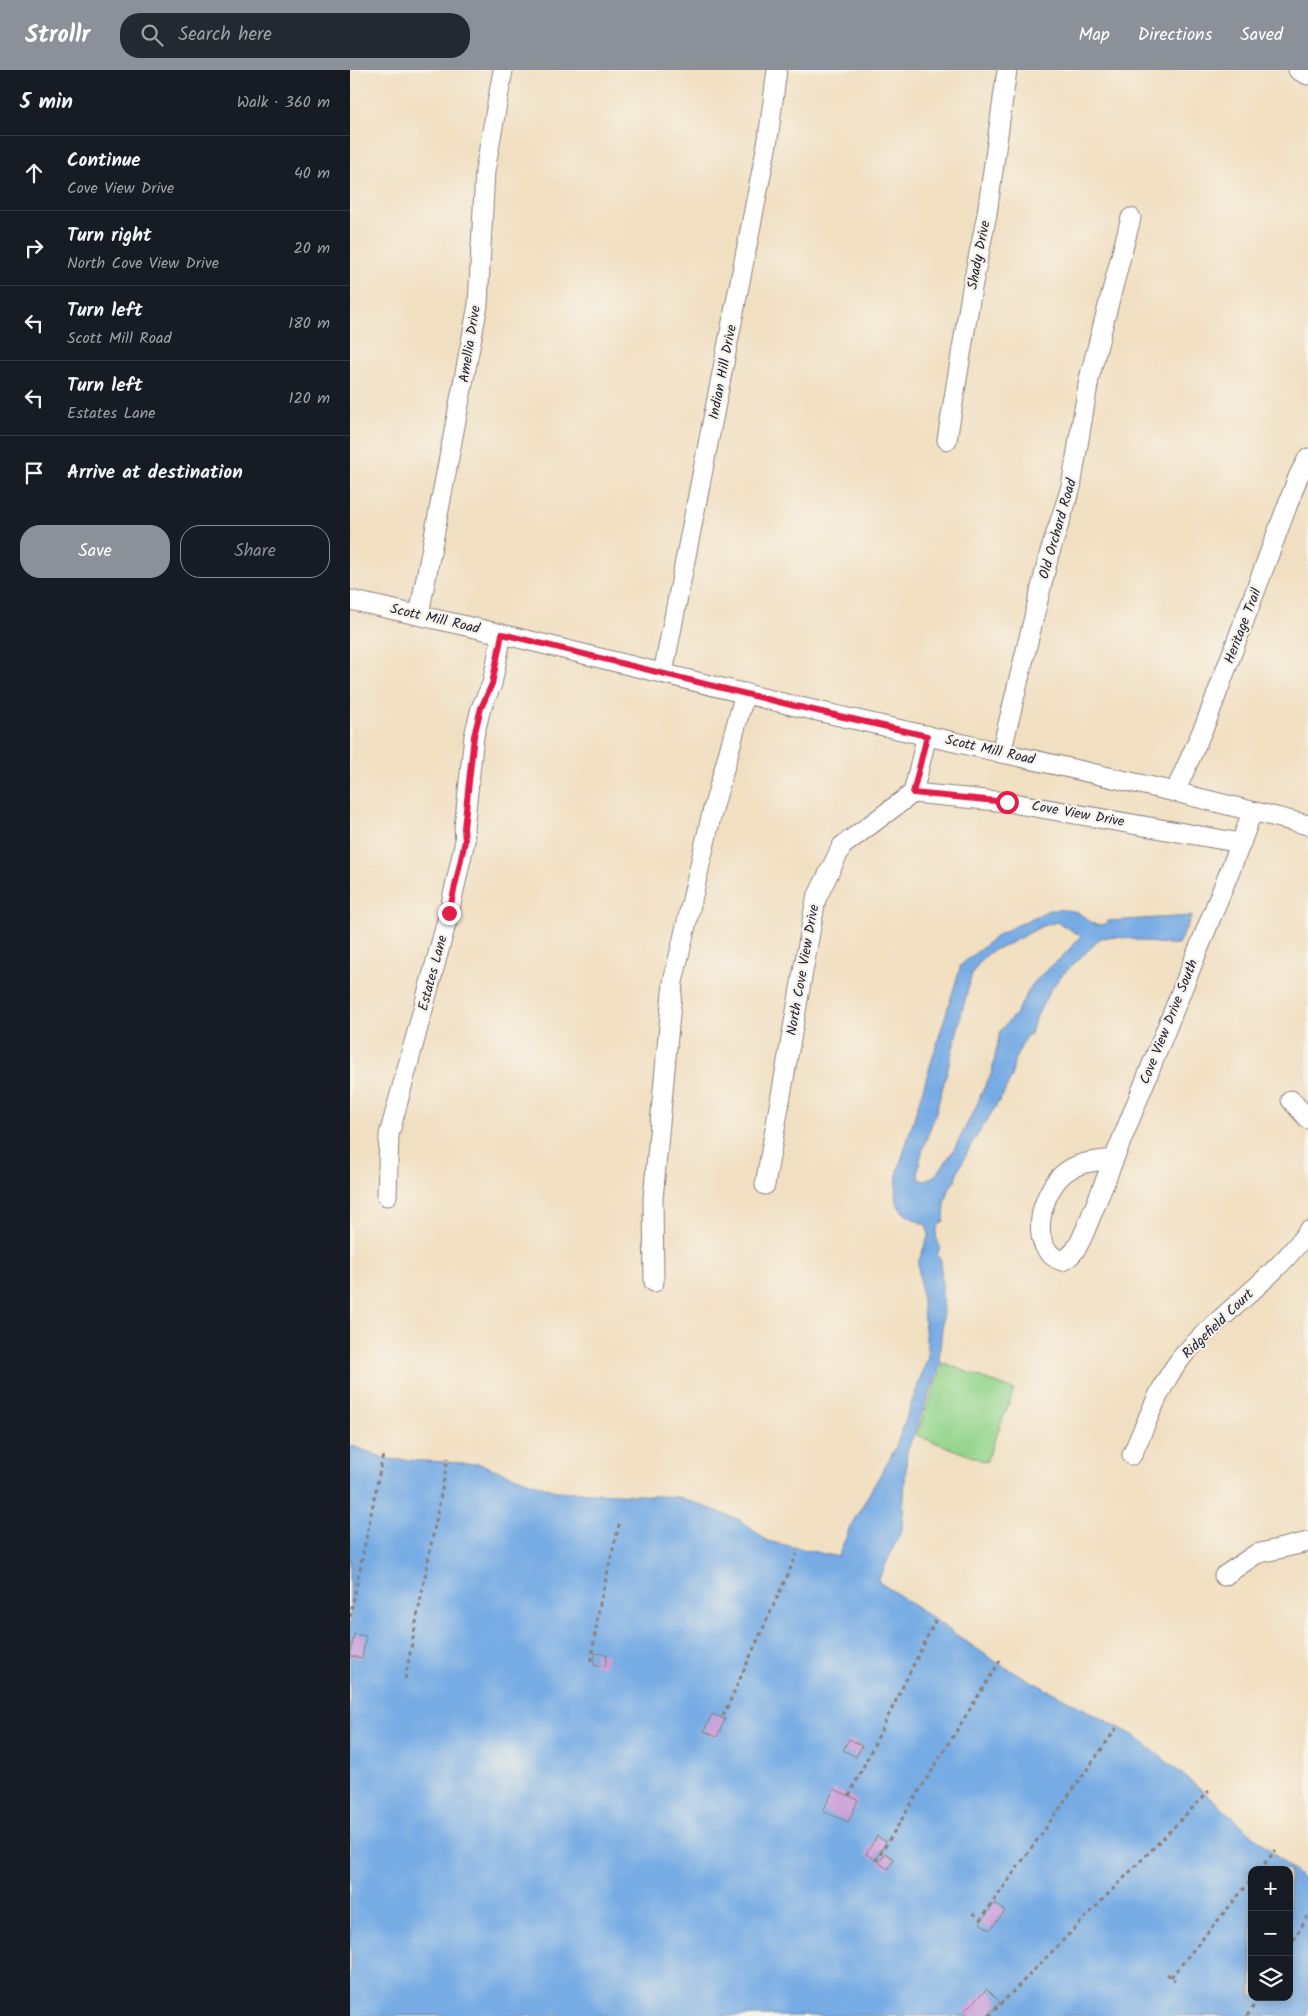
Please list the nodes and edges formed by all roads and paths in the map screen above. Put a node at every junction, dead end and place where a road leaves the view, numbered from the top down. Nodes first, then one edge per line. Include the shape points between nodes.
1 (503, 70) edge
2 (777, 70) edge
3 (1007, 70) edge
4 (1298, 70) edge
5 (1308, 75) edge
6 (1131, 218) dead end
7 (947, 440) dead end
8 (1308, 458) edge
9 (350, 600) edge
10 (419, 615) junction
11 (502, 634) junction
12 (663, 673) junction
13 (745, 693) junction
14 (927, 736) junction
15 (1001, 752) junction
16 (1175, 792) junction
17 (913, 793) junction
18 (1252, 812) junction
19 (1308, 825) edge
20 (1241, 843) junction
21 (1291, 1100) dead end
22 (1308, 1119) edge
23 (1114, 1159) junction
24 (765, 1186) dead end
25 (387, 1196) dead end
26 (1308, 1231) edge
27 (654, 1282) dead end
28 (383, 1455) dead end
29 (1132, 1455) dead end
30 (448, 1458) dead end
31 (620, 1520) dead end
32 (1308, 1542) edge
33 (797, 1554) dead end
34 (1224, 1576) dead end
35 (350, 1617) edge
36 (937, 1618) dead end
37 (1001, 1659) dead end
38 (591, 1661) dead end
39 (405, 1679) dead end
40 (723, 1716) dead end
41 (1118, 1726) dead end
42 (1209, 1791) dead end
43 (849, 1796) dead end
44 (1276, 1850) dead end
45 (876, 1861) dead end
46 (1262, 1866) edge
47 (1248, 1884) edge
48 (973, 1913) dead end
49 (1308, 1916) edge
50 (1293, 1940) edge
51 (1167, 1974) dead end
52 (1171, 1977) junction
53 (1175, 1980) dead end
54 (1256, 2001) edge
55 (989, 2016) edge
56 (1247, 2016) edge

1 - 10 street, Amellia Drive via 485,171 478,305
2 - 12 street, Indian Hill Drive via 768,139
3 - 7 street, Shady Drive via 987,214
4 - 5 street
6 - 15 street, Old Orchard Road via 1089,379 1072,487 1049,555
8 - 16 street, Heritage Trail via 1207,720
9 - 10 street, Scott Mill Road
10 - 11 street, Scott Mill Road
11 - 12 street, Scott Mill Road
11 - 25 street, Estates Lane via 492,684 481,708 474,736 465,841 449,913 389,1135
12 - 13 street, Scott Mill Road
13 - 14 street, Scott Mill Road
13 - 27 street via 712,813 674,982 653,1199
14 - 15 street, Scott Mill Road
14 - 17 street
15 - 16 street, Scott Mill Road
16 - 18 street, Scott Mill Road
17 - 20 street, Cove View Drive via 1007,802
17 - 24 street, North Cove View Drive via 842,846 816,899
18 - 19 street, Scott Mill Road
18 - 20 street, Cove View Drive South
20 - 23 street, Cove View Drive South
21 - 22 street
23 - 23 street, Cove View Drive South via 1076,1250 1062,1261 1053,1258 1040,1228 1044,1201 1051,1187 1076,1165
26 - 29 street, Ridgefield Court via 1292,1254 1188,1350 1162,1388
28 - 35 path
30 - 39 path
31 - 38 path
32 - 34 street via 1256,1554
33 - 40 path
36 - 43 path
37 - 45 path
41 - 48 path via 981,1919
42 - 55 path
44 - 46 path
47 - 52 path
49 - 50 path
51 - 52 path
52 - 53 path
54 - 56 path

